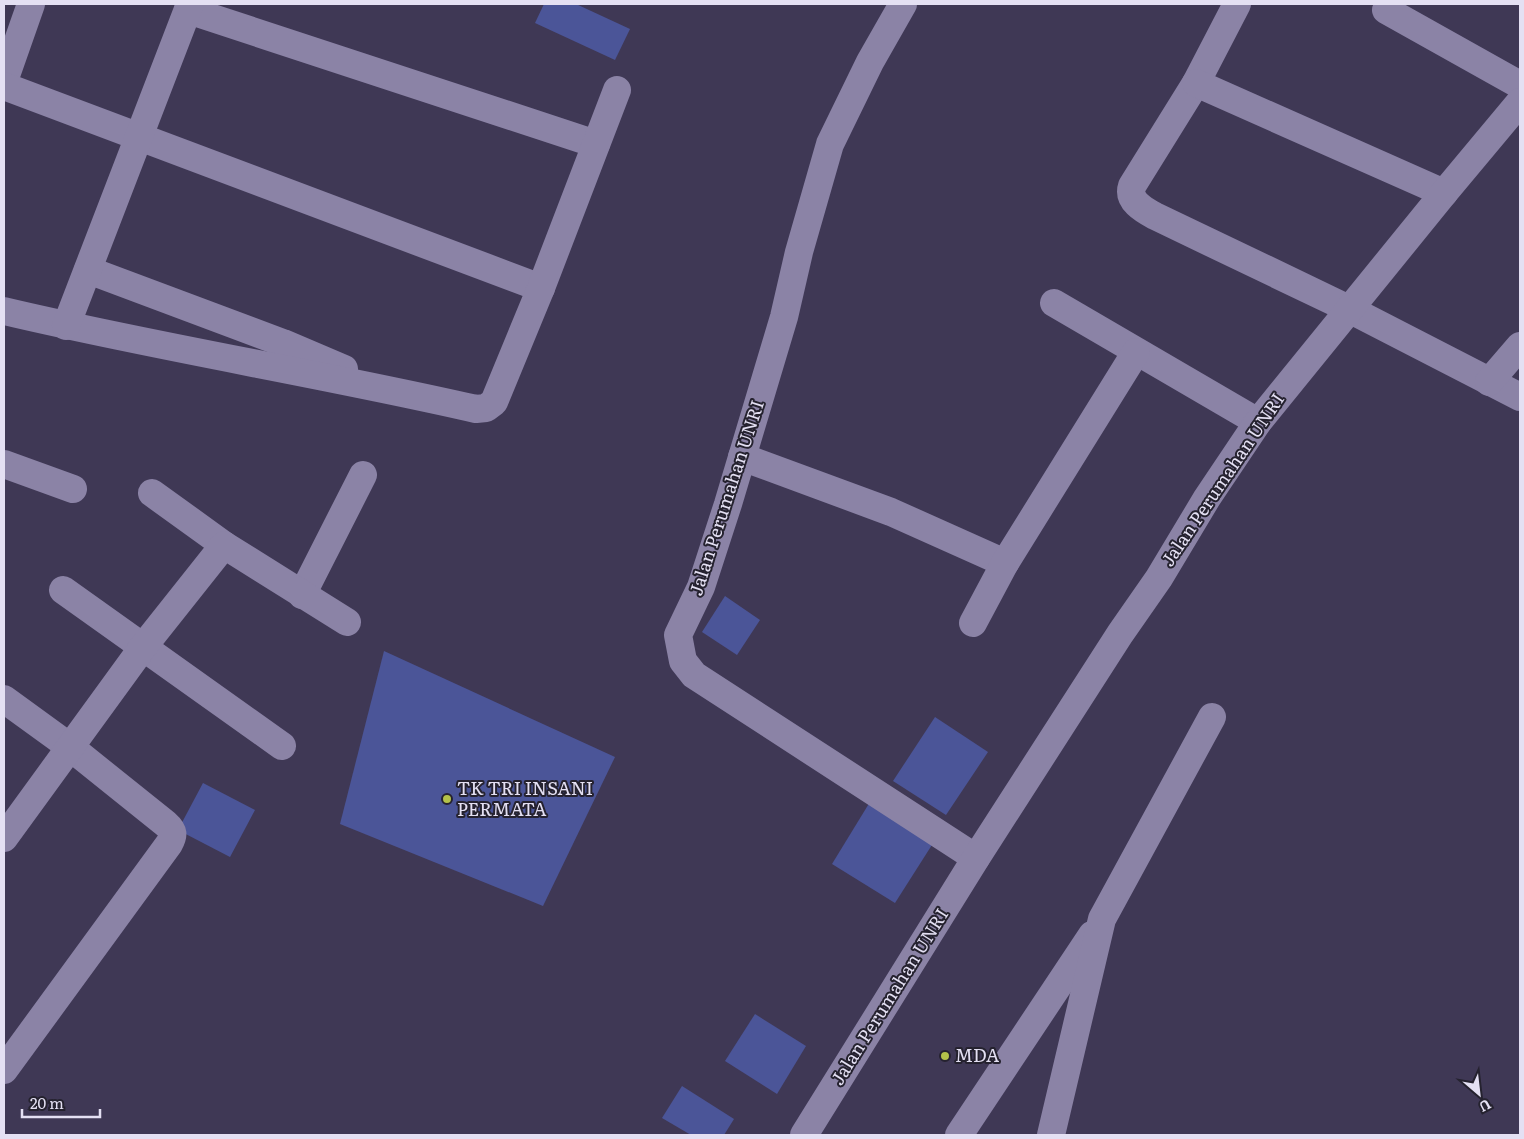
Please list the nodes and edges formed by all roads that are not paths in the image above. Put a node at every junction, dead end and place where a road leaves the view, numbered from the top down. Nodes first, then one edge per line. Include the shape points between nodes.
1 (31, 4) edge
2 (903, 4) edge
3 (1237, 4) edge
4 (1383, 6) edge
5 (189, 7) edge
6 (4, 81) edge
7 (1196, 83) junction
8 (1520, 85) edge
9 (4, 86) edge
10 (617, 90) dead end
11 (1520, 102) edge
12 (138, 135) junction
13 (596, 144) junction
14 (1444, 193) junction
15 (88, 270) junction
16 (541, 288) junction
17 (1054, 303) dead end
18 (1349, 309) junction
19 (4, 311) edge
20 (66, 326) junction
21 (1520, 346) edge
22 (1136, 352) junction
23 (1489, 382) junction
24 (393, 390) junction
25 (1520, 397) edge
26 (1258, 422) junction
27 (742, 457) junction
28 (4, 464) edge
29 (363, 475) dead end
30 (73, 489) dead end
31 (152, 493) dead end
32 (224, 545) junction
33 (1005, 563) junction
34 (63, 590) dead end
35 (302, 595) junction
36 (347, 622) dead end
37 (973, 623) dead end
38 (143, 647) junction
39 (4, 699) edge
40 (1212, 717) dead end
41 (282, 746) dead end
42 (70, 747) junction
43 (4, 838) edge
44 (976, 858) junction
45 (1102, 919) junction
46 (4, 1070) edge
47 (804, 1135) edge
48 (959, 1135) edge
49 (1051, 1135) edge

1 - 6 street
2 - 27 street, Jalan Perumahan UNRI via 830,144 784,317
3 - 7 street
4 - 8 street
5 - 12 street
5 - 13 street
7 - 14 street
7 - 18 street via 1132,186 1130,193 1134,201 1155,216
9 - 12 street
10 - 13 street
11 - 14 street, Jalan Perumahan UNRI
12 - 15 street
12 - 16 street
13 - 16 street
14 - 18 street, Jalan Perumahan UNRI
15 - 20 street
15 - 24 street via 283,343
16 - 24 street via 490,406 476,409
17 - 22 street
18 - 23 street
18 - 26 street, Jalan Perumahan UNRI
19 - 20 street
20 - 24 street
21 - 23 street
22 - 26 street
22 - 33 street
23 - 25 street
26 - 44 street, Jalan Perumahan UNRI
27 - 33 street via 891,512
27 - 44 street, Jalan Perumahan UNRI via 701,587 678,635 682,661 694,674
28 - 30 street
29 - 35 street
31 - 32 street
32 - 35 street
32 - 38 street
33 - 37 street
34 - 38 street
35 - 36 street
38 - 41 street
38 - 42 street
39 - 42 street
40 - 45 street
42 - 43 street
42 - 46 street via 171,828 173,837
44 - 47 street, Jalan Perumahan UNRI
45 - 48 street
45 - 49 street

